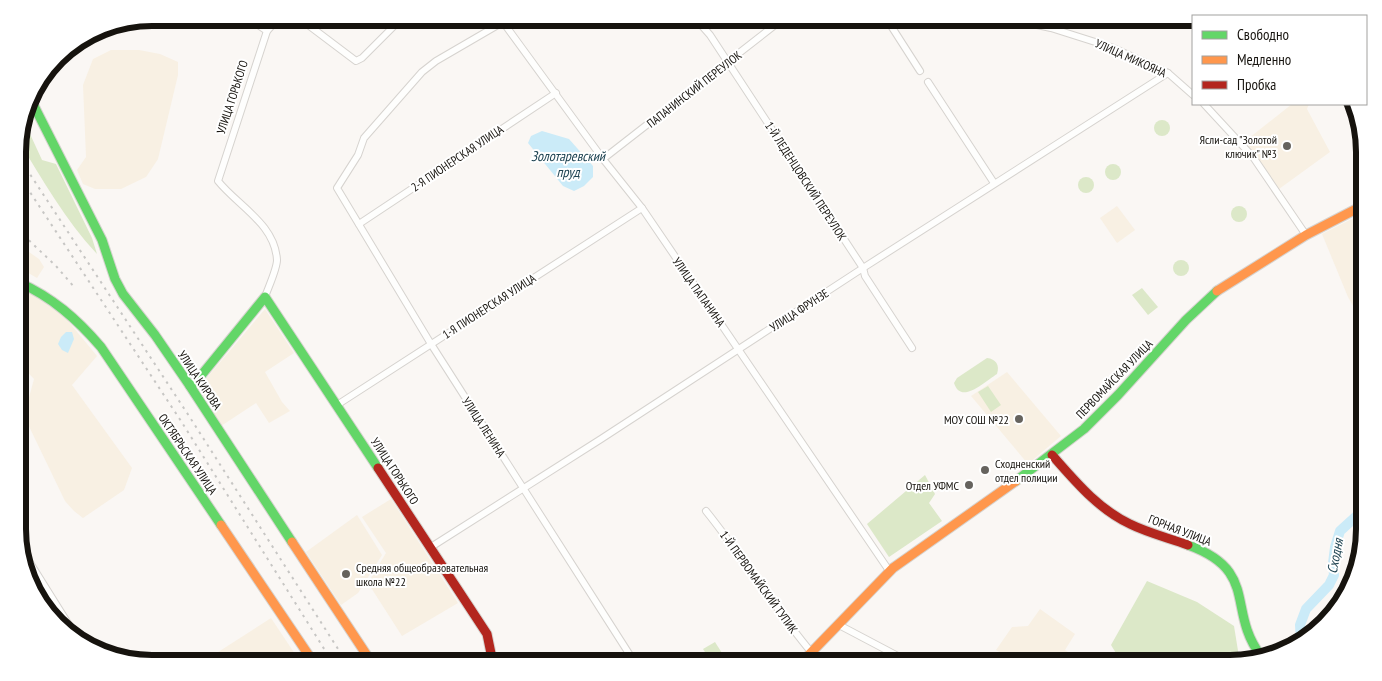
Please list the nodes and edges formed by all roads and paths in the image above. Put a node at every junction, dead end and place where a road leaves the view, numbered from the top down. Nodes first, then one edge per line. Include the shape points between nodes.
1 (703, 26) edge
2 (773, 26) edge
3 (891, 26) edge
4 (1045, 26) edge
5 (261, 27) edge
6 (271, 27) edge
7 (312, 27) edge
8 (393, 27) edge
9 (490, 27) edge
10 (506, 27) edge
11 (267, 31) junction
12 (728, 62) junction
13 (920, 71) dead end
14 (1168, 73) junction
15 (928, 82) dead end
16 (556, 93) junction
17 (1192, 94) edge
18 (1205, 105) edge
19 (35, 108) edge
20 (603, 159) junction
21 (994, 183) junction
22 (642, 208) junction
23 (1356, 209) edge
24 (359, 224) junction
25 (1306, 235) junction
26 (863, 268) junction
27 (27, 285) edge
28 (265, 297) junction
29 (431, 344) junction
30 (912, 348) dead end
31 (739, 349) junction
32 (190, 386) junction
33 (336, 404) junction
34 (1052, 455) junction
35 (524, 488) junction
36 (706, 511) dead end
37 (431, 547) junction
38 (32, 566) edge
39 (890, 572) junction
40 (68, 623) edge
41 (839, 625) junction
42 (1257, 652) edge
43 (812, 653) joint
44 (895, 654) edge
45 (308, 655) edge
46 (366, 655) edge
47 (491, 655) edge
48 (630, 655) edge

1 - 12 street, 1-Й ЛЕДЕНЦОВСКИЙ ПЕРЕУЛОК
2 - 12 street, ПАПАНИНСКИЙ ПЕРЕУЛОК
3 - 13 street
4 - 14 street, УЛИЦА МИКОЯНА via 1111,47
5 - 11 street
6 - 11 street, УЛИЦА ГОРЬКОГО
7 - 8 street via 356,61
9 - 24 street, УЛИЦА ЛЕНИНА via 422,72 364,138 358,155 337,188
10 - 16 street, УЛИЦА ПАПАНИНА
11 - 28 street, УЛИЦА ГОРЬКОГО via 218,181 255,216 272,239 277,261
12 - 20 street, ПАПАНИНСКИЙ ПЕРЕУЛОК
12 - 26 street, 1-Й ЛЕДЕНЦОВСКИЙ ПЕРЕУЛОК
14 - 17 street, УЛИЦА МИКОЯНА
14 - 21 street, УЛИЦА ФРУНЗЕ
15 - 21 street
16 - 20 street, УЛИЦА ПАПАНИНА
16 - 24 street, 2-Я ПИОНЕРСКАЯ УЛИЦА
18 - 25 street via 1253,158
19 - 32 street, УЛИЦА КИРОВА via 102,240 123,294
20 - 22 street, УЛИЦА ПАПАНИНА
21 - 26 street, УЛИЦА ФРУНЗЕ
22 - 29 street, 1-Я ПИОНЕРСКАЯ УЛИЦА
22 - 31 street, УЛИЦА ПАПАНИНА
23 - 25 street, ПЕРВОМАЙСКАЯ УЛИЦА
24 - 29 street, УЛИЦА ЛЕНИНА
25 - 34 street, ПЕРВОМАЙСКАЯ УЛИЦА via 1220,289 1199,307 1108,406
26 - 30 street, 1-Й ЛЕДЕНЦОВСКИЙ ПЕРЕУЛОК
26 - 31 street, УЛИЦА ФРУНЗЕ
27 - 45 street, ОКТЯБРЬСКАЯ УЛИЦА via 65,309 100,347
28 - 32 street, УЛИЦА ГОРЬКОГО
28 - 33 street, УЛИЦА ГОРЬКОГО
29 - 33 street, 1-Я ПИОНЕРСКАЯ УЛИЦА
29 - 35 street, УЛИЦА ЛЕНИНА
31 - 35 street, УЛИЦА ФРУНЗЕ
31 - 39 street, УЛИЦА ПАПАНИНА
32 - 46 street, УЛИЦА КИРОВА
33 - 37 street, УЛИЦА ГОРЬКОГО
34 - 39 street, ПЕРВОМАЙСКАЯ УЛИЦА
34 - 42 street, ГОРНАЯ УЛИЦА via 1087,493 1120,520 1188,545 1221,562 1233,577 1250,640
35 - 37 street, УЛИЦА ФРУНЗЕ
35 - 48 street, УЛИЦА ЛЕНИНА
36 - 43 street, 1-Й ПЕРВОМАЙСКИЙ ТУПИК
37 - 47 street, УЛИЦА ГОРЬКОГО via 487,634
38 - 40 street
39 - 41 street, ПЕРВОМАЙСКАЯ УЛИЦА
41 - 43 street, ПЕРВОМАЙСКАЯ УЛИЦА
41 - 44 street

